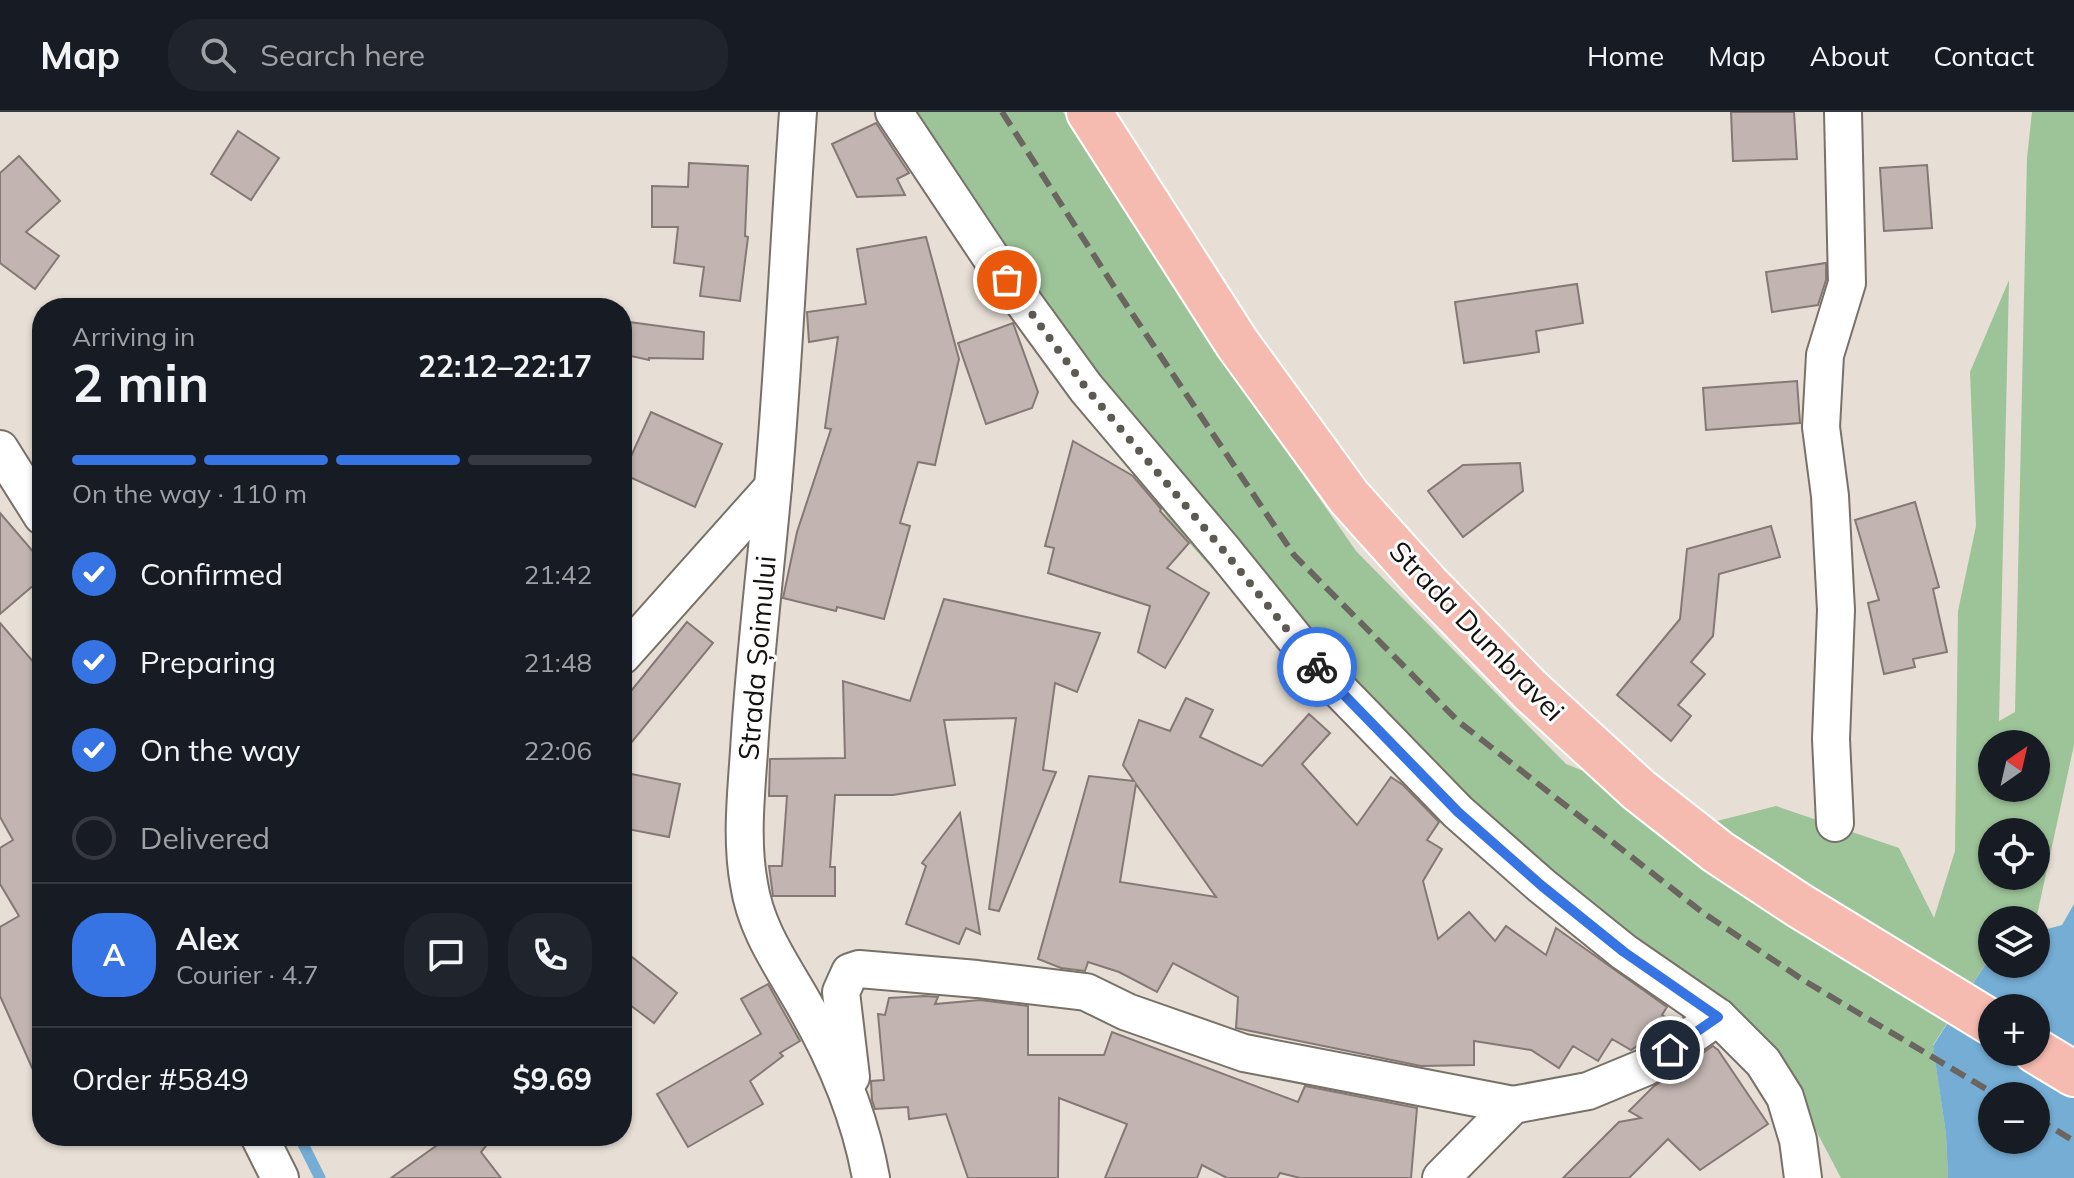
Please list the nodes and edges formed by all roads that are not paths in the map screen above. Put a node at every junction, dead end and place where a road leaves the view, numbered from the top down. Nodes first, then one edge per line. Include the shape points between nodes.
1 (798, 112) edge
2 (894, 112) edge
3 (1089, 112) edge
4 (1843, 112) edge
5 (0, 449) edge
6 (773, 487) junction
7 (32, 500) edge
8 (632, 645) edge
9 (1835, 823) dead end
10 (1978, 1014) edge
11 (1718, 1017) junction
12 (2050, 1059) edge
13 (2074, 1074) edge
14 (1513, 1105) junction
15 (855, 1110) junction
16 (264, 1146) edge
17 (280, 1178) edge
18 (871, 1178) edge
19 (1441, 1178) edge
20 (1803, 1178) edge

1 - 6 street, Strada Șoimului
2 - 11 street via 1086,388 1321,671 1458,812 1542,886
3 - 10 main road, Strada Dumbravei via 1237,343 1349,497 1530,690 1639,790 1718,852
4 - 9 street via 1847,283 1825,355 1821,427 1836,610 1831,739
5 - 7 street
6 - 8 street
6 - 15 street, Strada Șoimului via 754,653 745,814 748,883 766,939
11 - 14 street via 1646,1067 1588,1091
11 - 20 street via 1763,1062 1785,1097
12 - 13 main road
14 - 15 street via 1244,1053 1086,992 859,969 850,972 841,992
14 - 19 street
15 - 18 street, Strada Șoimului
16 - 17 street

